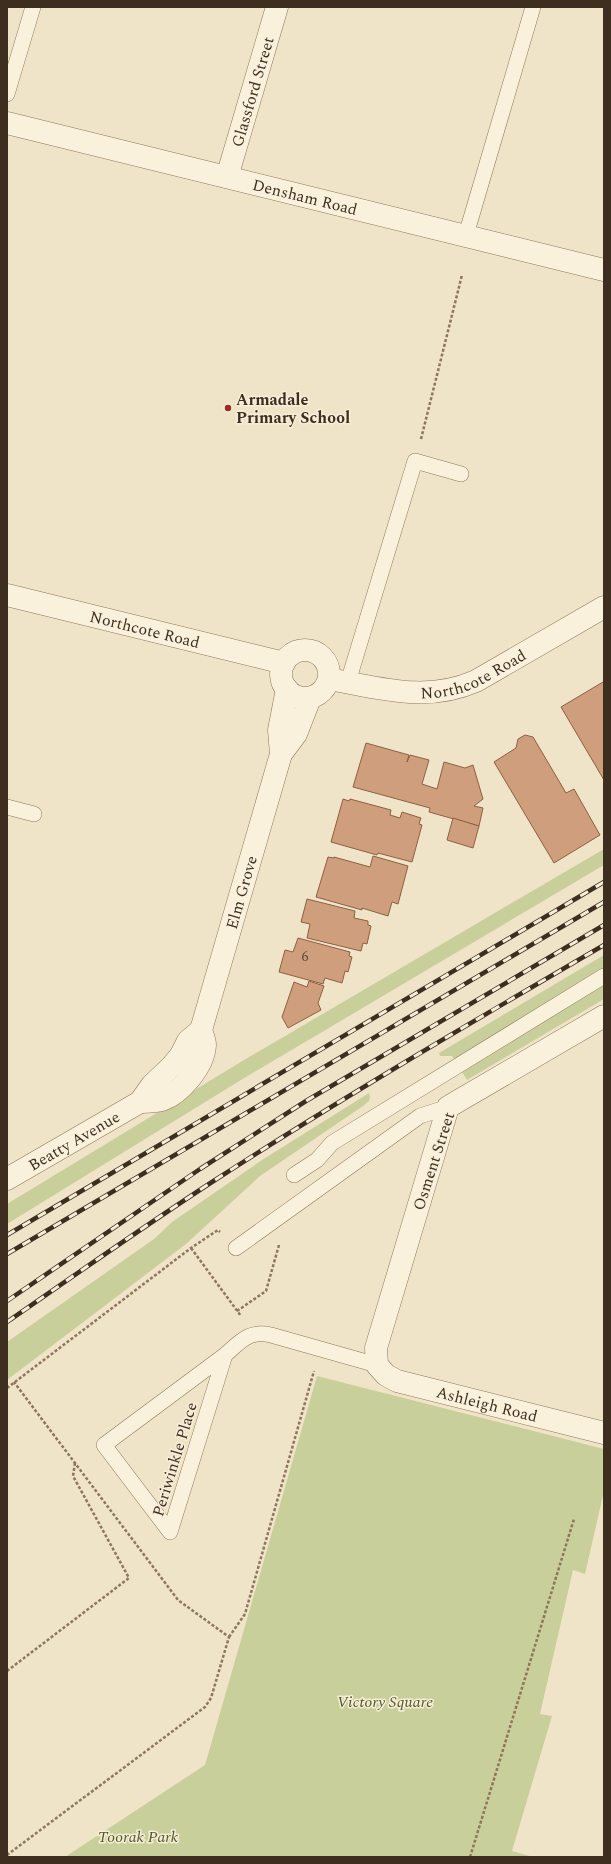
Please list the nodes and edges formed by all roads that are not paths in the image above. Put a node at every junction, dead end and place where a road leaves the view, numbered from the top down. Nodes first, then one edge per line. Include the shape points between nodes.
1 (33, 7) edge
2 (277, 7) edge
3 (533, 7) edge
4 (7, 94) edge
5 (7, 123) edge
6 (227, 177) junction
7 (466, 235) junction
8 (604, 270) edge
9 (461, 474) dead end
10 (7, 595) edge
11 (604, 607) edge
12 (284, 664) junction
13 (339, 680) junction
14 (287, 689) junction
15 (310, 698) junction
16 (281, 754) junction
17 (7, 807) edge
18 (34, 814) dead end
19 (604, 976) edge
20 (604, 1016) edge
21 (201, 1030) junction
22 (187, 1082) joint
23 (140, 1102) junction
24 (448, 1107) junction
25 (317, 1160) junction
26 (294, 1175) dead end
27 (7, 1179) edge
28 (332, 1180) junction
29 (236, 1248) road end
30 (225, 1355) junction
31 (377, 1365) junction
32 (604, 1433) edge

1 - 4 lane
2 - 6 street, Glassford Street
3 - 7 lane
5 - 6 street, Densham Road
6 - 7 street, Densham Road
7 - 8 street, Densham Road
9 - 13 lane via 415,461
10 - 12 street, Northcote Road
11 - 13 street, Northcote Road via 461,688 445,692 418,693
12 - 13 street via 288,656 296,651 313,650 321,655
12 - 14 street via 281,672 282,681
13 - 15 street
14 - 15 street via 293,695
14 - 16 street, Elm Grove via 279,730
15 - 16 street, Elm Grove via 296,734
16 - 21 street, Elm Grove
17 - 18 lane
19 - 25 lane via 332,1142
20 - 24 street, Osment Street
21 - 22 street, Elm Grove via 205,1045 203,1053
21 - 23 street, Beatty Avenue via 188,1041 181,1055 152,1085
22 - 23 street, Beatty Avenue via 173,1095 160,1101
23 - 27 street, Beatty Avenue
24 - 28 lane via 420,1116
24 - 31 street, Osment Street via 376,1348
25 - 26 lane
25 - 28 lane
28 - 29 lane
30 - 30 lane, Periwinkle Place via 104,1444 170,1532 218,1377
30 - 31 lane, Periwinkle Place via 239,1342 255,1334 271,1335
31 - 32 street, Ashleigh Road via 386,1375 397,1381

